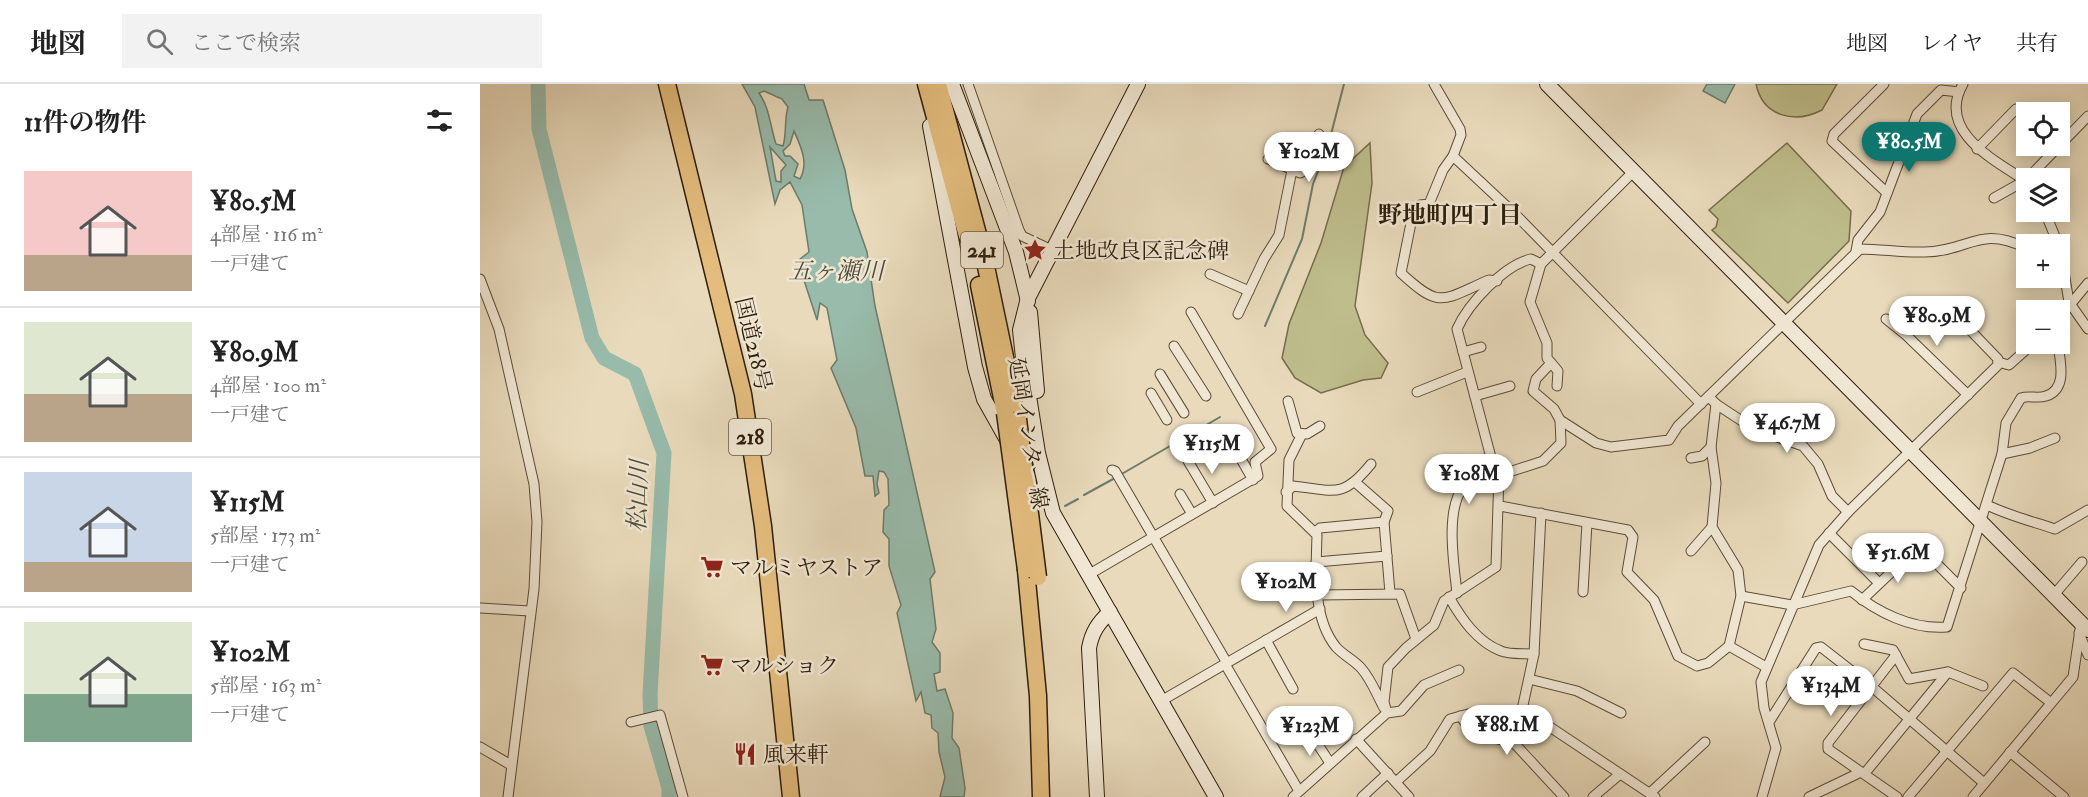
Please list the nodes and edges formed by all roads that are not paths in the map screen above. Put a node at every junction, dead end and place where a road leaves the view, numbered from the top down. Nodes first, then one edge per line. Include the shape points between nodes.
1 (667, 84) edge
2 (920, 84) edge
3 (926, 84) edge
4 (938, 84) edge
5 (952, 84) edge
6 (968, 84) edge
7 (1138, 84) edge
8 (1434, 84) edge
9 (1547, 84) edge
10 (1884, 84) edge
11 (1938, 87) edge
12 (1961, 88) edge
13 (2016, 109) dead end
14 (2088, 116) edge
15 (1319, 134) dead end
16 (1977, 149) junction
17 (1453, 156) junction
18 (1268, 159) dead end
19 (2038, 168) edge
20 (1292, 170) junction
21 (1634, 171) junction
22 (2016, 173) edge
23 (2016, 186) edge
24 (1887, 193) junction
25 (1994, 198) dead end
26 (2016, 244) edge
27 (1054, 251) junction
28 (1856, 251) junction
29 (1550, 252) junction
30 (1541, 264) junction
31 (1210, 273) dead end
32 (480, 279) edge
33 (1497, 281) junction
34 (2088, 283) edge
35 (1249, 291) junction
36 (2070, 301) edge
37 (1029, 303) junction
38 (2070, 303) edge
39 (1947, 306) dead end
40 (1191, 312) dead end
41 (1238, 314) dead end
42 (1886, 320) dead end
43 (1783, 322) junction
44 (2088, 328) edge
45 (1174, 345) dead end
46 (1481, 347) dead end
47 (1463, 352) junction
48 (2021, 354) edge
49 (2059, 354) edge
50 (1998, 362) junction
51 (1551, 363) junction
52 (1467, 372) junction
53 (1160, 374) dead end
54 (1510, 386) dead end
55 (1557, 386) dead end
56 (1417, 392) dead end
57 (1150, 393) dead end
58 (1968, 395) junction
59 (1206, 396) dead end
60 (1475, 396) junction
61 (1288, 401) dead end
62 (1708, 402) junction
63 (1184, 413) dead end
64 (1011, 416) junction
65 (1167, 420) dead end
66 (1560, 420) junction
67 (1320, 426) dead end
68 (1225, 431) dead end
69 (1301, 436) junction
70 (2055, 438) dead end
71 (1711, 447) junction
72 (1271, 450) junction
73 (1912, 452) junction
74 (2002, 454) junction
75 (1691, 458) dead end
76 (1289, 460) junction
77 (1188, 461) dead end
78 (1371, 464) dead end
79 (1112, 470) dead end
80 (1499, 474) junction
81 (1253, 480) junction
82 (1355, 482) junction
83 (1286, 492) junction
84 (1180, 494) dead end
85 (1213, 503) junction
86 (1500, 506) junction
87 (1987, 506) junction
88 (2088, 510) edge
89 (1848, 512) junction
90 (1053, 513) junction
91 (1541, 513) junction
92 (1192, 514) junction
93 (1384, 522) junction
94 (1587, 523) junction
95 (1981, 523) junction
96 (1712, 527) junction
97 (1315, 532) junction
98 (1829, 533) junction
99 (1153, 537) junction
100 (1691, 551) dead end
101 (1927, 555) dead end
102 (1387, 556) junction
103 (1316, 562) junction
104 (1902, 562) dead end
105 (2082, 562) dead end
106 (1032, 574) junction
107 (1088, 575) junction
108 (1879, 583) junction
109 (1961, 588) junction
110 (1390, 592) junction
111 (1583, 592) dead end
112 (1318, 595) junction
113 (1453, 595) junction
114 (1742, 596) junction
115 (2053, 596) junction
116 (1862, 600) junction
117 (1792, 605) junction
118 (480, 608) edge
119 (1320, 609) junction
120 (531, 611) junction
121 (1110, 612) junction
122 (2083, 629) edge
123 (1416, 639) junction
124 (1266, 640) junction
125 (1864, 644) dead end
126 (1730, 646) junction
127 (1534, 654) junction
128 (2088, 655) edge
129 (1896, 656) junction
130 (1226, 663) junction
131 (1766, 667) junction
132 (1459, 670) dead end
133 (1948, 672) junction
134 (1529, 679) junction
135 (1871, 686) junction
136 (1983, 686) dead end
137 (1293, 689) dead end
138 (1161, 701) junction
139 (2050, 702) junction
140 (1387, 712) junction
141 (1621, 713) dead end
142 (1460, 716) junction
143 (1520, 718) junction
144 (1909, 719) junction
145 (631, 722) dead end
146 (1769, 722) junction
147 (1313, 737) dead end
148 (1356, 739) junction
149 (1705, 742) dead end
150 (480, 747) edge
151 (1948, 752) junction
152 (2010, 752) junction
153 (1330, 763) junction
154 (511, 765) junction
155 (1388, 773) junction
156 (1863, 773) junction
157 (1620, 774) junction
158 (1396, 782) junction
159 (1984, 783) junction
160 (2053, 788) junction
161 (1296, 794) edge
162 (1652, 795) edge
163 (508, 797) edge
164 (683, 797) edge
165 (791, 797) edge
166 (1041, 797) edge
167 (1046, 797) edge
168 (1097, 797) edge
169 (1216, 797) edge
170 (1362, 797) edge
171 (1409, 797) edge
172 (1564, 797) edge
173 (1593, 797) edge
174 (1762, 797) edge
175 (1809, 797) edge
176 (1898, 797) edge
177 (1908, 797) edge
178 (1973, 797) edge
179 (2046, 797) edge
180 (2064, 797) edge

1 - 165 highway, 国道218号 / 218 via 727,324 751,439
2 - 90 street, 241 via 979,385 1040,498
3 - 64 highway, 延岡インター線 / 241
4 - 64 highway, 延岡インター線 / 241 via 981,246
5 - 37 street, 241 via 1016,252
6 - 27 street via 1022,236
7 - 27 street
8 - 17 street via 1460,129
9 - 21 street
10 - 24 street via 1834,134 1832,141
11 - 12 street
11 - 24 street via 1917,114
12 - 16 street via 1956,100 1961,129
13 - 16 street
14 - 19 street
15 - 20 street via 1304,171
16 - 22 street
17 - 29 street
17 - 33 street via 1429,204 1420,205 1412,218 1401,273 1424,295 1444,299 1489,280
18 - 20 street
20 - 35 street via 1279,235
21 - 29 street
21 - 43 street
23 - 25 street
24 - 28 street via 1880,212 1858,240
26 - 28 street via 1997,237 1982,238 1954,249 1924,252
27 - 37 street
28 - 43 street
29 - 30 street
29 - 62 street
30 - 33 street via 1524,260
30 - 51 street via 1530,302
31 - 35 street
32 - 120 street via 499,329 534,484 536,562
33 - 47 street via 1474,302 1457,329
34 - 36 street
35 - 41 street
37 - 90 street via 1020,330 1023,358 1038,453
38 - 44 street
39 - 50 street
40 - 72 street
42 - 58 street
43 - 62 street
43 - 73 street
45 - 59 street
46 - 47 street
47 - 52 street
48 - 50 street via 2009,365
49 - 74 street via 2061,382 2046,396 2021,398 2006,423
50 - 58 street
51 - 55 street via 1558,371
51 - 66 street via 1536,379 1533,391 1554,409
52 - 56 street
52 - 60 street
53 - 63 street
54 - 60 street
57 - 65 street
58 - 73 street
60 - 80 street via 1493,465
61 - 69 street via 1294,427
62 - 66 street via 1678,426 1669,440 1611,447
62 - 71 street
62 - 89 street via 1754,429 1803,446 1818,464 1832,496
64 - 106 highway, 延岡インター線 / 241, bridge
66 - 80 street via 1561,443 1543,461
67 - 69 street
68 - 81 street
69 - 76 street
70 - 74 street
71 - 75 street via 1702,456
71 - 96 street via 1716,483
72 - 76 street
72 - 81 street via 1255,462 1258,476
73 - 89 street
73 - 95 street
74 - 87 street
76 - 83 street
77 - 85 street
78 - 82 street
79 - 99 street
80 - 86 street
80 - 113 street via 1463,487 1457,498
81 - 85 street
82 - 83 street via 1327,492 1293,486
82 - 93 street via 1388,511
83 - 97 street via 1290,511
84 - 92 street
85 - 92 street
86 - 91 street
86 - 113 street via 1496,567
87 - 88 street via 2015,519 2055,529
87 - 95 street
89 - 98 street
90 - 107 street
91 - 94 street
91 - 127 street
92 - 99 street
93 - 97 street via 1320,528
93 - 102 street
94 - 111 street
94 - 126 street via 1628,530 1633,537 1627,572 1654,600 1678,656 1697,666 1708,663
95 - 109 street
95 - 115 street
96 - 100 street
96 - 114 street via 1738,570
97 - 103 street
98 - 108 street
98 - 117 street via 1813,557
99 - 107 street
99 - 130 street
101 - 109 street
102 - 103 street
102 - 110 street
103 - 112 street
104 - 108 street
105 - 115 street
106 - 166 highway, 延岡インター線 / 241
106 - 167 highway, 延岡インター線 / 241 via 1046,700
107 - 121 street
108 - 116 street
109 - 116 street via 1947,627 1907,622
110 - 112 street
110 - 123 street via 1403,596
112 - 119 street
113 - 123 street via 1444,601 1434,625
113 - 127 street via 1463,622 1494,647 1501,652
114 - 117 street
114 - 126 street
115 - 122 street
116 - 117 street via 1847,591
117 - 131 street
118 - 120 street
119 - 124 street
119 - 140 street via 1337,648 1362,669
120 - 154 street
121 - 138 street
121 - 168 street via 1099,621 1089,648
122 - 128 street
122 - 139 street via 2073,677
123 - 140 street via 1388,667 1384,702
124 - 130 street
124 - 137 street
125 - 129 street via 1893,650
126 - 131 street
127 - 134 street
129 - 133 street via 1909,679
129 - 135 street
130 - 138 street
130 - 161 street
131 - 146 street via 1761,695
132 - 140 street via 1424,685 1401,711
133 - 136 street
133 - 144 street
134 - 141 street via 1577,691
134 - 143 street
135 - 144 street
135 - 146 street via 1821,647 1816,648
135 - 156 street via 1828,743 1828,749
138 - 169 street
139 - 151 street via 2013,673
139 - 152 street
140 - 148 street
142 - 143 street via 1479,711
142 - 158 street via 1450,719 1430,751
142 - 172 street via 1472,731 1515,744
143 - 157 street via 1547,725
144 - 151 street
144 - 156 street
145 - 164 street via 660,715
146 - 174 street via 1776,748
147 - 153 street
148 - 153 street
148 - 155 street
149 - 162 street
150 - 154 street
151 - 159 street
151 - 177 street
152 - 159 street
152 - 160 street
153 - 161 street
154 - 163 street
155 - 158 street
155 - 170 street
156 - 175 street
156 - 176 street
157 - 162 street
157 - 173 street
158 - 171 street
159 - 178 street
160 - 179 street
160 - 180 street

